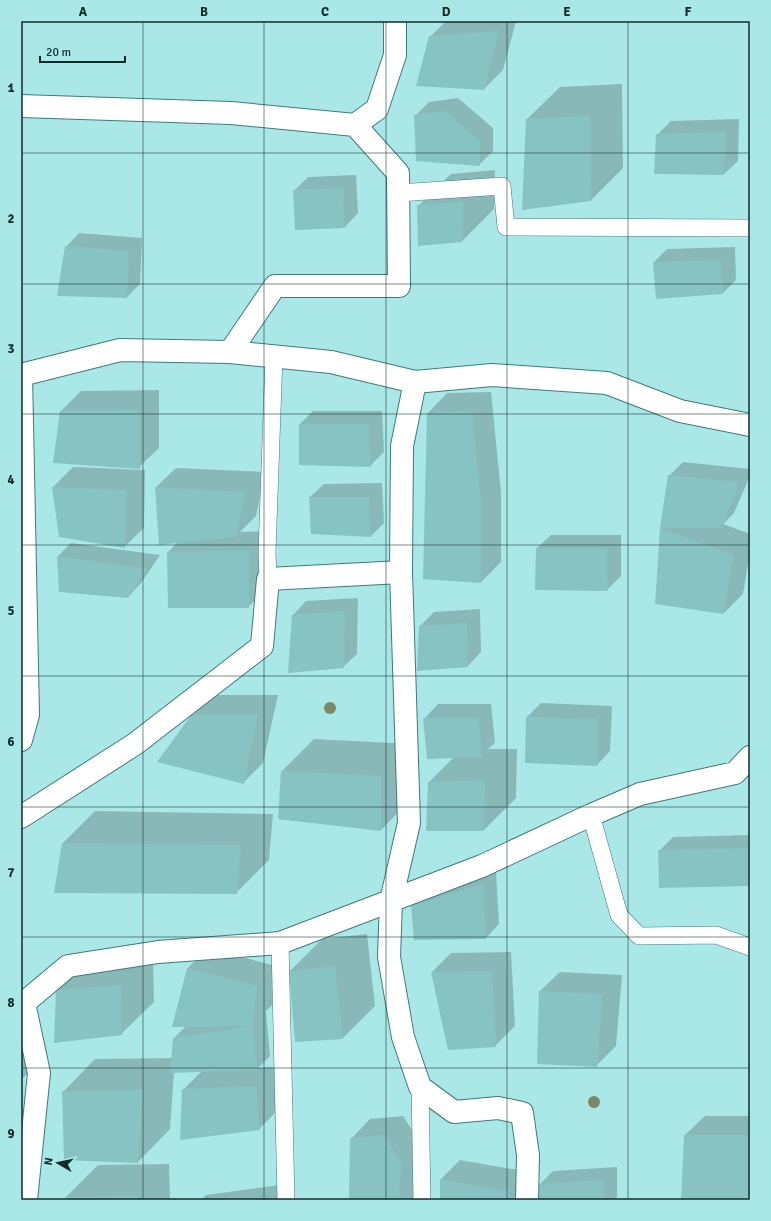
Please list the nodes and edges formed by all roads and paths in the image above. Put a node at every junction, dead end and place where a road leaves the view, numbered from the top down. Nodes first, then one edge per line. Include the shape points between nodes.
1 (395, 21) edge
2 (21, 106) edge
3 (355, 125) junction
4 (398, 193) junction
5 (750, 228) edge
6 (230, 352) junction
7 (274, 356) junction
8 (21, 375) edge
9 (415, 382) junction
10 (750, 425) edge
11 (402, 572) junction
12 (268, 579) junction
13 (24, 715) edge
14 (21, 740) edge
15 (750, 757) edge
16 (591, 815) junction
17 (21, 817) edge
18 (391, 901) junction
19 (280, 943) junction
20 (750, 947) edge
21 (22, 1003) edge
22 (420, 1087) junction
23 (25, 1194) edge
24 (286, 1200) edge
25 (422, 1200) edge
26 (527, 1200) edge

1 - 3 street via 395,55 377,109
2 - 3 street via 231,113
3 - 4 street via 398,173
4 - 5 lane via 502,186 506,227
4 - 6 street via 399,286 274,286
6 - 7 street
6 - 8 street via 120,350
7 - 9 street via 331,362
7 - 12 lane
8 - 13 street
9 - 10 street via 492,375 607,383 680,411
9 - 11 street via 402,446
11 - 12 street
11 - 18 street via 409,823
12 - 17 street via 262,646 135,744
13 - 14 street
15 - 16 street via 735,772 640,794
16 - 18 street via 482,866
16 - 20 lane via 619,915 639,936 716,935
18 - 19 street
18 - 22 street via 389,957 403,1037
19 - 21 street via 158,952 68,966
19 - 24 lane
21 - 23 street via 39,1073
22 - 25 lane
22 - 26 street via 454,1112 498,1108 522,1113 528,1155

